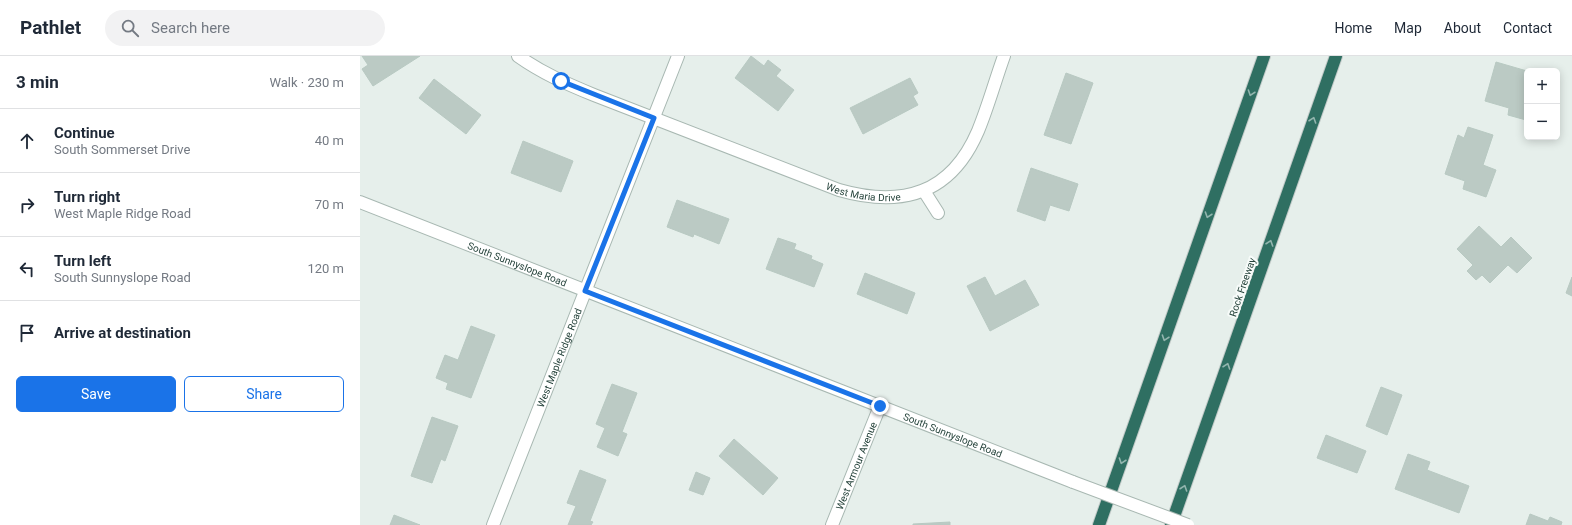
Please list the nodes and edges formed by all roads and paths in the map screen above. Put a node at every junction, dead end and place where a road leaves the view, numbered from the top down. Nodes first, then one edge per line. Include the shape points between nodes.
1 (518, 56) edge
2 (678, 56) edge
3 (1004, 56) edge
4 (1264, 56) edge
5 (1336, 56) edge
6 (654, 118) junction
7 (924, 191) junction
8 (360, 202) edge
9 (938, 213) dead end
10 (585, 291) junction
11 (880, 406) junction
12 (493, 525) edge
13 (832, 525) edge
14 (1100, 525) edge
15 (1171, 525) edge
16 (1188, 525) edge

1 - 6 street, West Maria Drive via 534,68 561,81
2 - 6 street, West Maple Ridge Road
3 - 7 street, West Maria Drive via 971,144 958,164 943,179
4 -> 14 highway
15 -> 5 highway, Rock Freeway
6 - 7 street, West Maria Drive via 860,196 884,198
6 - 10 street, West Maple Ridge Road
7 - 9 street
8 - 10 street, South Sunnyslope Road
10 - 11 street, South Sunnyslope Road
10 - 12 street, West Maple Ridge Road
11 - 13 street, West Armour Avenue
11 - 16 street, South Sunnyslope Road, bridge

